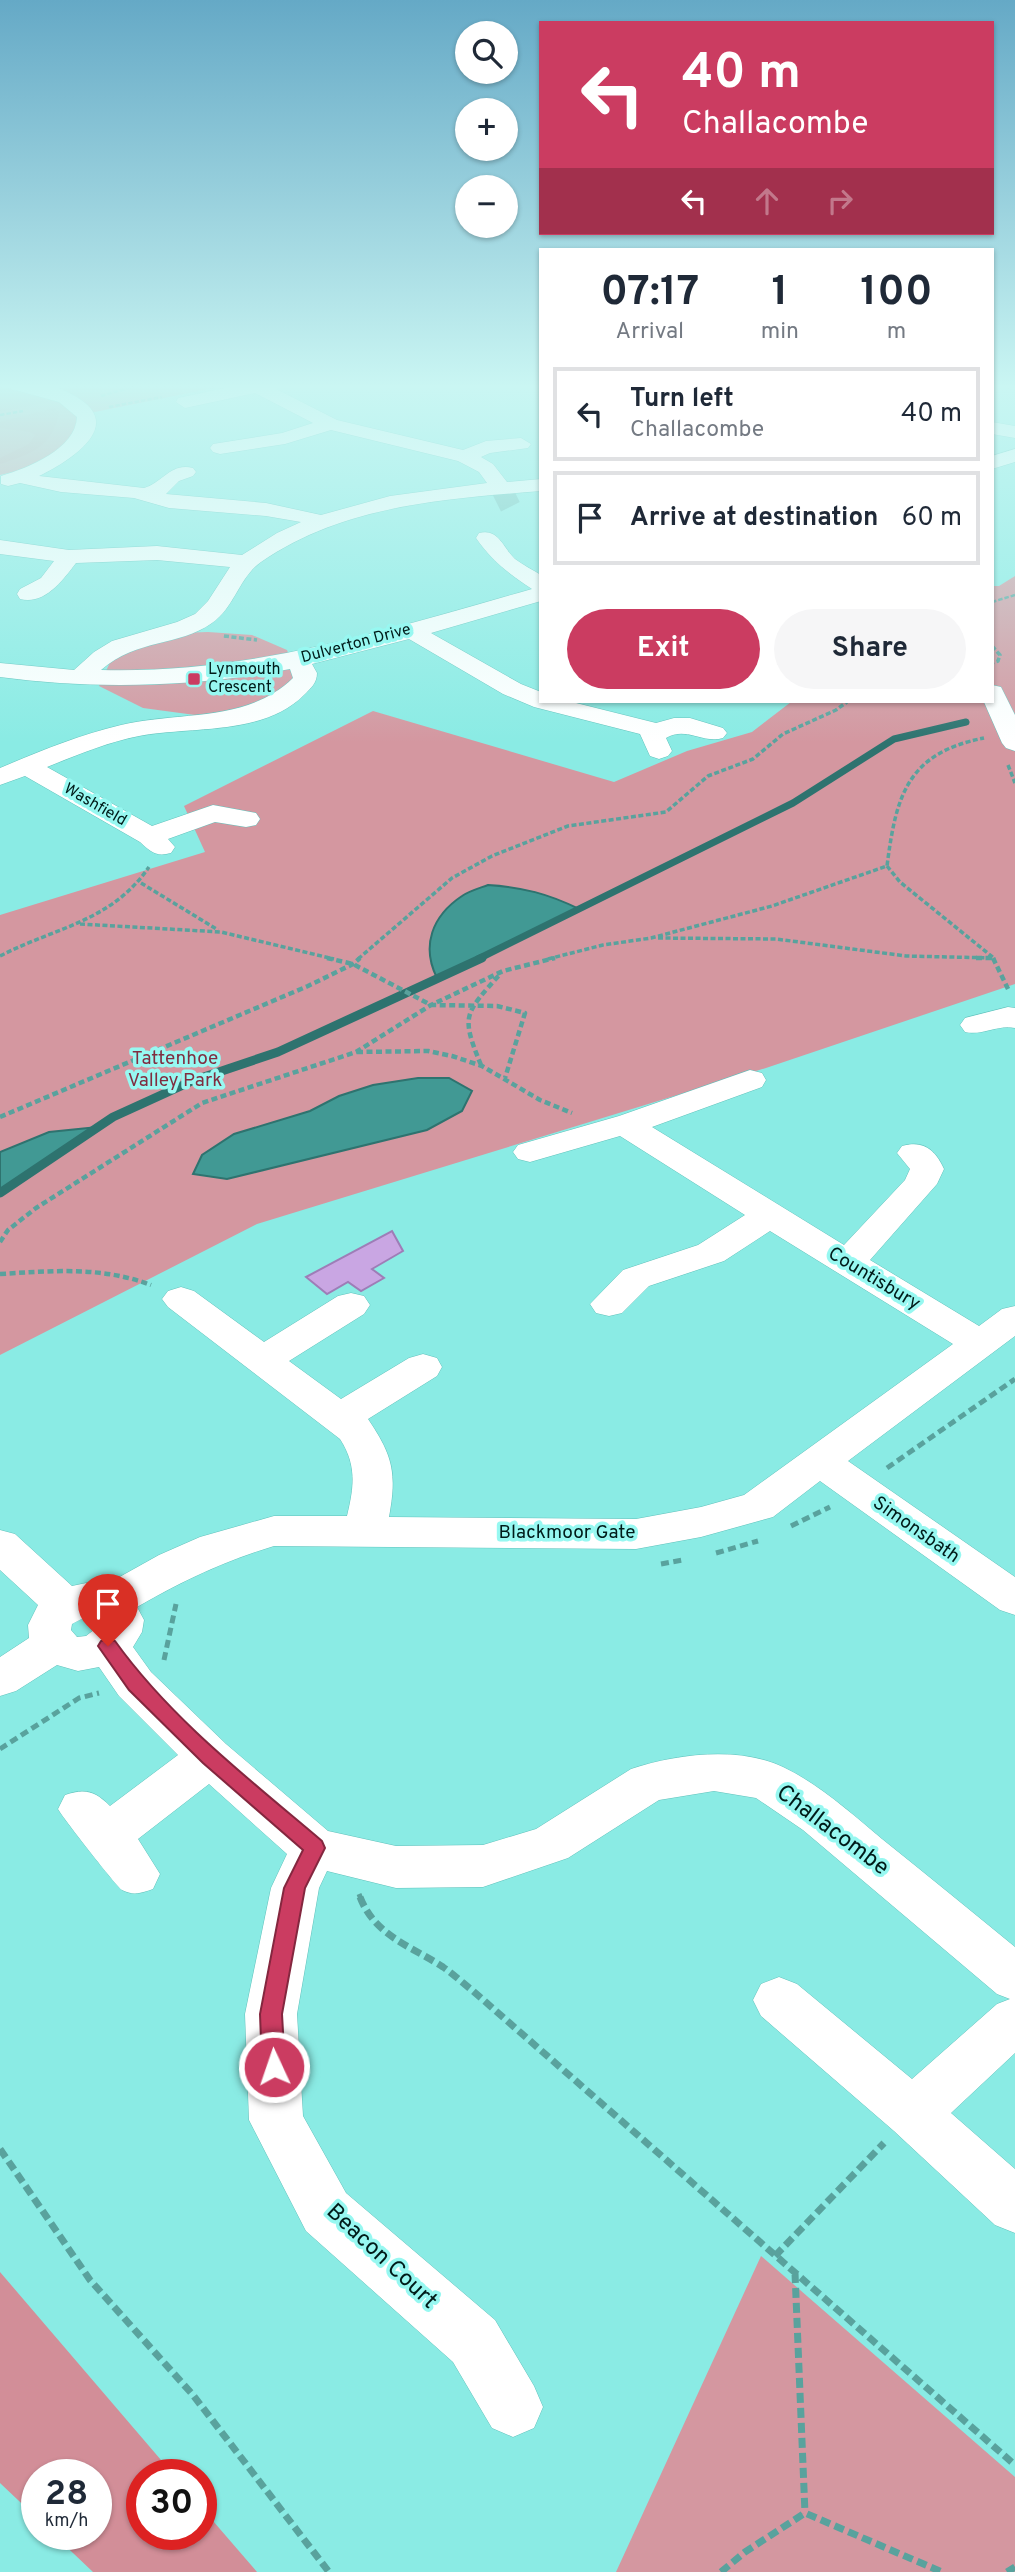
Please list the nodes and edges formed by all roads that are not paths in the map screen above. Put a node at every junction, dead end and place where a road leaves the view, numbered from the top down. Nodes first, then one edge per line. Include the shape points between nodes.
1 (183, 503) edge
2 (257, 503) edge
3 (385, 503) edge
4 (194, 504) junction
5 (255, 506) junction
6 (320, 521) junction
7 (180, 526) dead end
8 (484, 545) dead end
9 (0, 547) edge
10 (69, 557) junction
11 (246, 562) junction
12 (539, 584) edge
13 (25, 588) dead end
14 (539, 595) edge
15 (410, 630) junction
16 (296, 660) junction
17 (3, 675) edge
18 (81, 677) junction
19 (994, 696) edge
20 (539, 700) edge
21 (548, 703) edge
22 (714, 733) dead end
23 (1014, 740) edge
24 (27, 766) junction
25 (0, 777) edge
26 (246, 819) dead end
27 (1012, 1011) edge
28 (976, 1025) dead end
29 (750, 1080) dead end
30 (616, 1126) junction
31 (530, 1152) dead end
32 (914, 1153) dead end
33 (768, 1216) junction
34 (848, 1262) junction
35 (181, 1299) road end
36 (609, 1304) dead end
37 (351, 1305) dead end
38 (1015, 1318) edge
39 (979, 1343) junction
40 (264, 1359) junction
41 (423, 1367) dead end
42 (340, 1418) junction
43 (818, 1460) junction
44 (365, 1531) junction
45 (0, 1545) edge
46 (1015, 1599) edge
47 (109, 1624) junction
48 (59, 1625) junction
49 (0, 1679) edge
50 (210, 1758) junction
51 (309, 1856) junction
52 (136, 1874) dead end
53 (1015, 1978) edge
54 (779, 2000) dead end
55 (1015, 2020) edge
56 (913, 2113) junction
57 (1015, 2206) edge
58 (513, 2407) dead end

1 - 4 street
2 - 5 street
3 - 6 street
4 - 5 street
4 - 7 street
5 - 6 street
6 - 11 street via 277,540
8 - 12 street
9 - 10 street
10 - 11 street via 157,553
10 - 13 street via 49,583
11 - 18 street via 203,619 126,643 97,660
14 - 15 street, Dulverton Drive
15 - 16 street, Dulverton Drive
15 - 20 street
16 - 18 street, Dulverton Drive via 214,673
16 - 24 street via 306,680 271,707 232,719 142,728 88,742
17 - 18 street, Dulverton Drive
19 - 23 street
21 - 22 street via 659,741 682,725
24 - 25 street
24 - 26 street, Washfield via 155,841 213,813
27 - 28 street
29 - 30 street
30 - 31 street
30 - 33 street, Countisbury
32 - 34 street via 927,1169 920,1184
33 - 34 street, Countisbury
33 - 36 street via 711,1253 636,1278
34 - 39 street, Countisbury
35 - 40 street
37 - 40 street
38 - 39 street, Blackmoor Gate
39 - 43 street, Blackmoor Gate
40 - 42 street
41 - 42 street
42 - 44 street via 370,1452 375,1470
43 - 44 street, Blackmoor Gate via 758,1506 636,1534
43 - 46 street, Simonsbath
44 - 47 street, Blackmoor Gate via 274,1531 215,1548 174,1566
45 - 48 street
47 - 48 street, Blackmoor Gate via 84,1654 70,1653
47 - 50 street, Challacombe via 135,1684
48 - 49 street
50 - 51 street, Challacombe
50 - 52 street via 95,1822
51 - 53 street, Challacombe via 396,1867 483,1866 551,1844 648,1783 714,1772 767,1781 820,1816
51 - 58 street, Beacon Court via 295,1888 271,2014 276,2120 326,2212 474,2341
54 - 56 street
55 - 56 street
56 - 57 street

